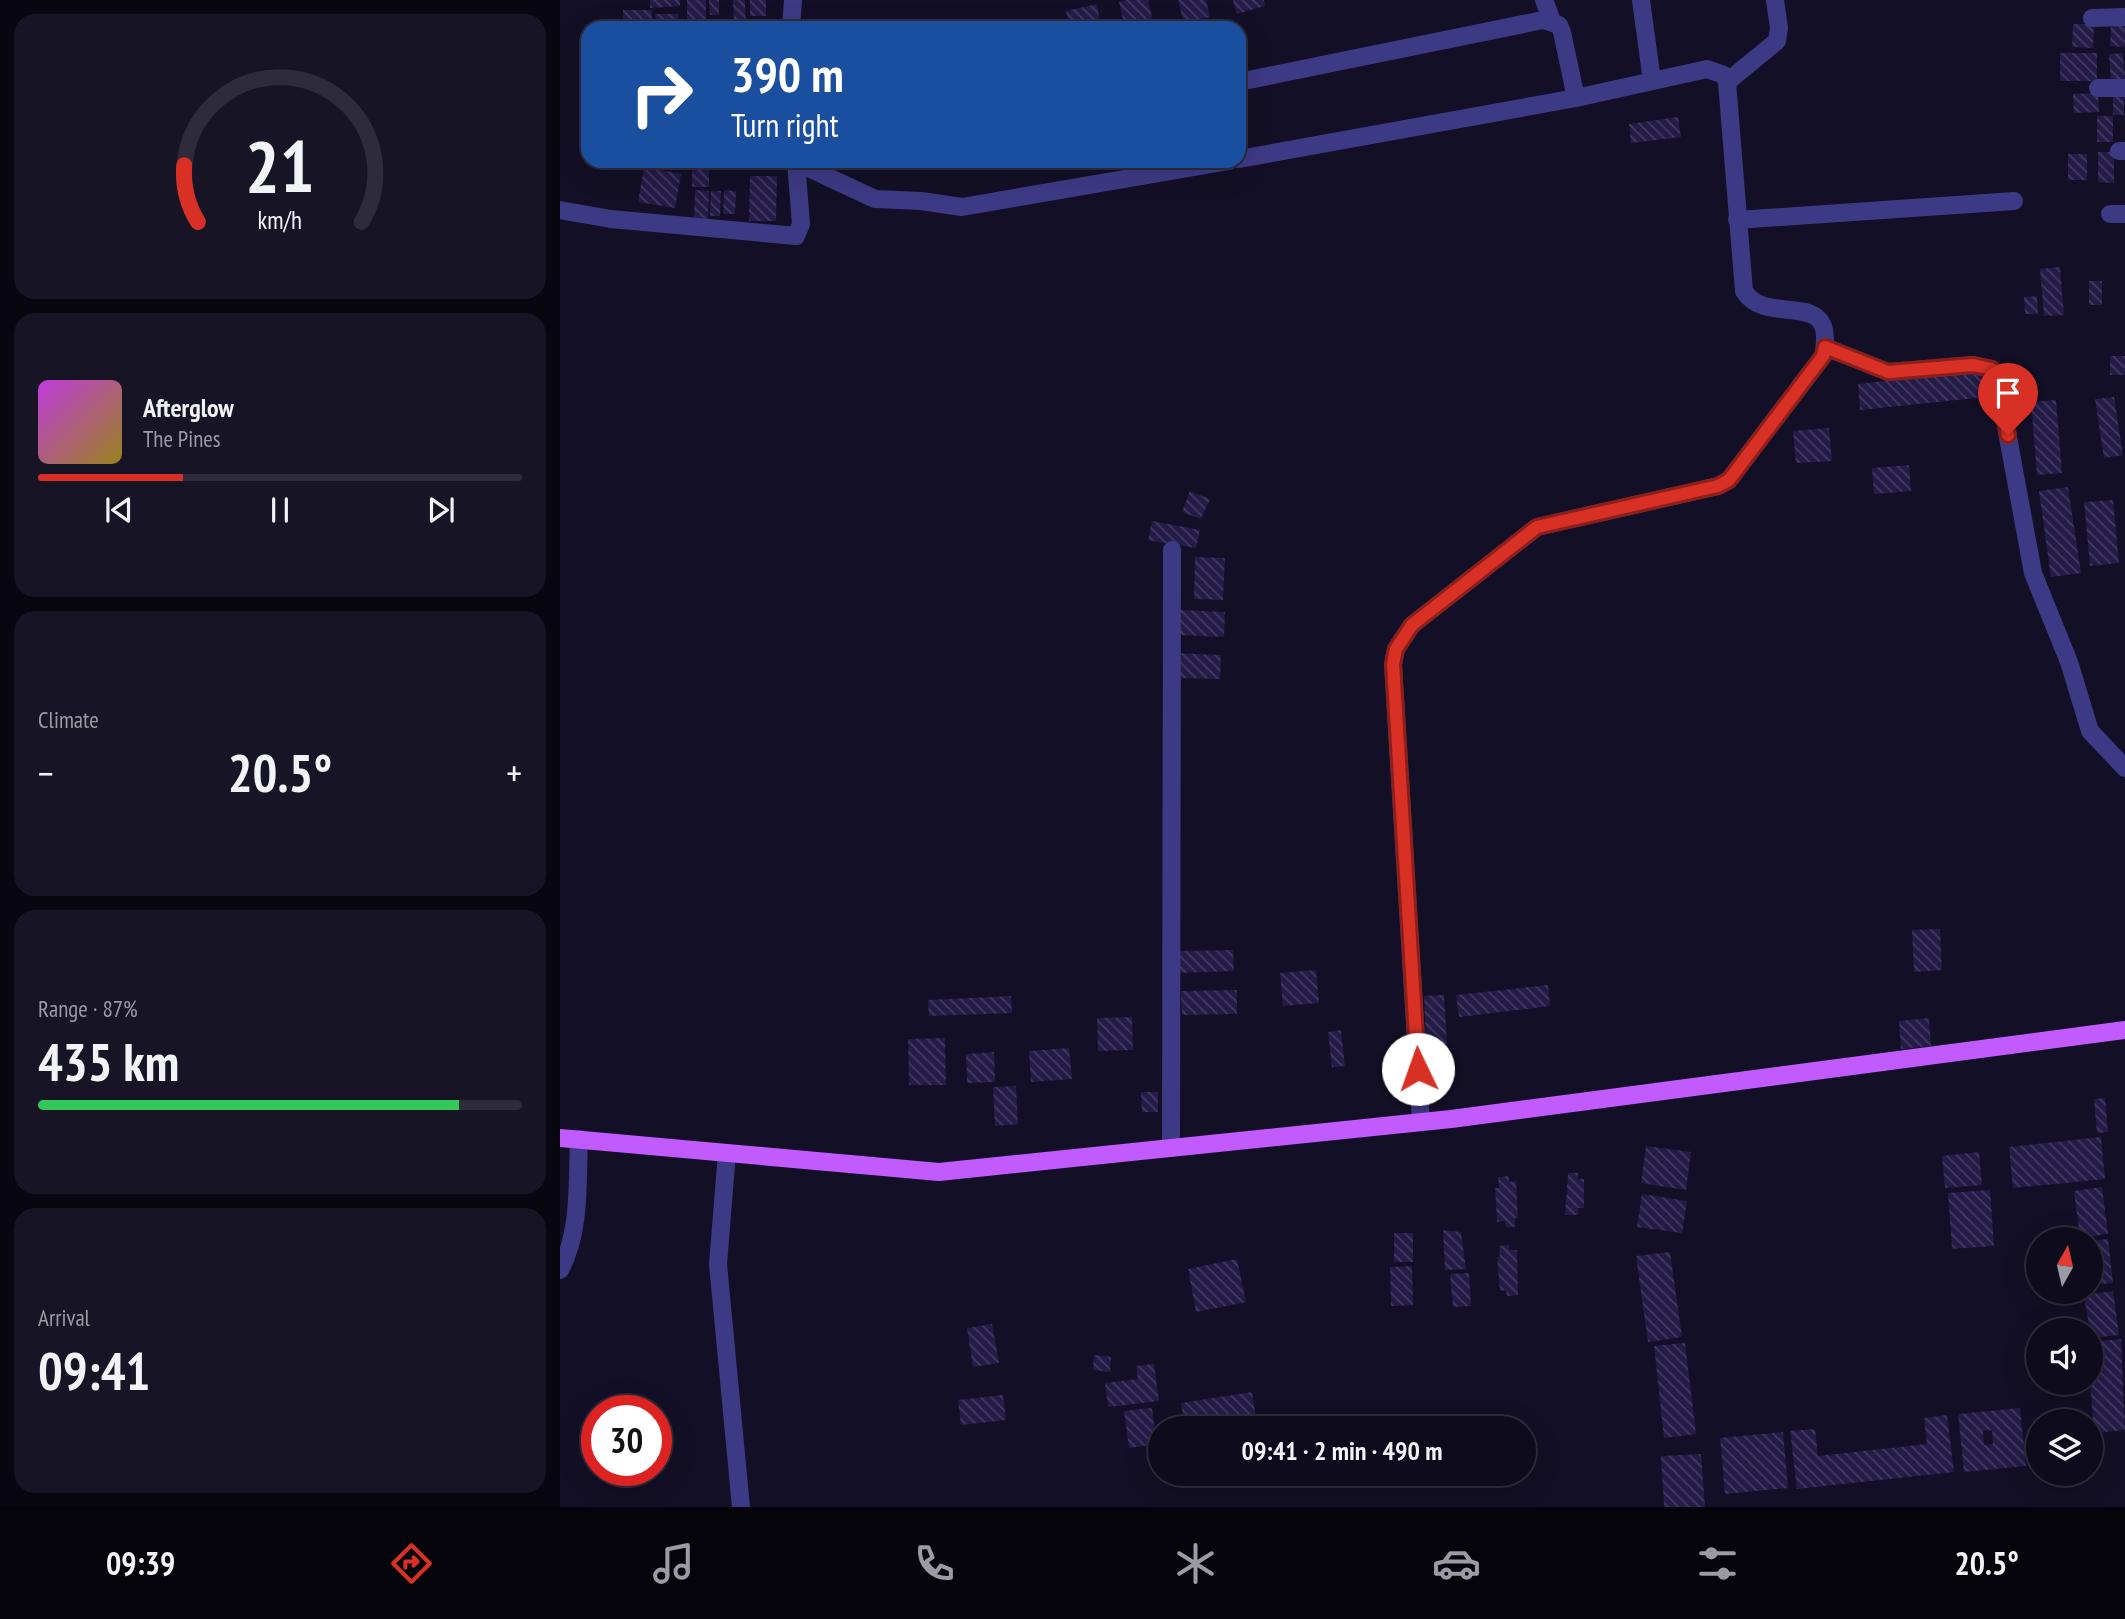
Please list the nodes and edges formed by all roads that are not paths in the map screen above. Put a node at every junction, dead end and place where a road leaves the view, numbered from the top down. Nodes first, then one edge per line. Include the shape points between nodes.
1 (793, 0) edge
2 (1544, 0) edge
3 (1641, 0) edge
4 (1775, 0) edge
5 (2125, 17) edge
6 (2092, 18) dead end
7 (792, 21) edge
8 (1552, 21) junction
9 (1246, 81) edge
10 (1652, 81) junction
11 (1727, 82) junction
12 (2098, 88) dead end
13 (2125, 88) edge
14 (1576, 98) junction
15 (1246, 158) edge
16 (796, 168) edge
17 (809, 168) edge
18 (1189, 168) edge
19 (2014, 201) dead end
20 (560, 210) edge
21 (1737, 220) junction
22 (1825, 347) junction
23 (1172, 550) dead end
24 (2122, 763) edge
25 (2125, 1030) edge
26 (1421, 1122) junction
27 (560, 1138) edge
28 (579, 1139) junction
29 (1171, 1148) junction
30 (727, 1153) junction
31 (560, 1270) edge
32 (741, 1507) edge

1 - 7 street
2 - 8 street
3 - 10 street
4 - 11 street via 1777,41
5 - 6 street
8 - 9 street
8 - 14 street via 1562,32
10 - 11 street via 1707,69 1724,75
10 - 14 street
11 - 21 street
12 - 13 street
14 - 15 street
16 - 20 street via 801,224 796,236
17 - 18 street via 875,199 962,208
19 - 21 street
21 - 22 street via 1741,281 1749,299 1815,316 1823,322
22 - 24 street via 1888,372 1973,365 1992,369 2033,573 2069,662 2090,731
22 - 26 street via 1823,356 1729,480 1537,527 1402,635 1393,664
23 - 29 street
25 - 26 main road
26 - 29 main road
27 - 28 main road
28 - 30 main road
28 - 31 street via 574,1233
29 - 30 main road via 939,1172
30 - 32 street via 718,1264

